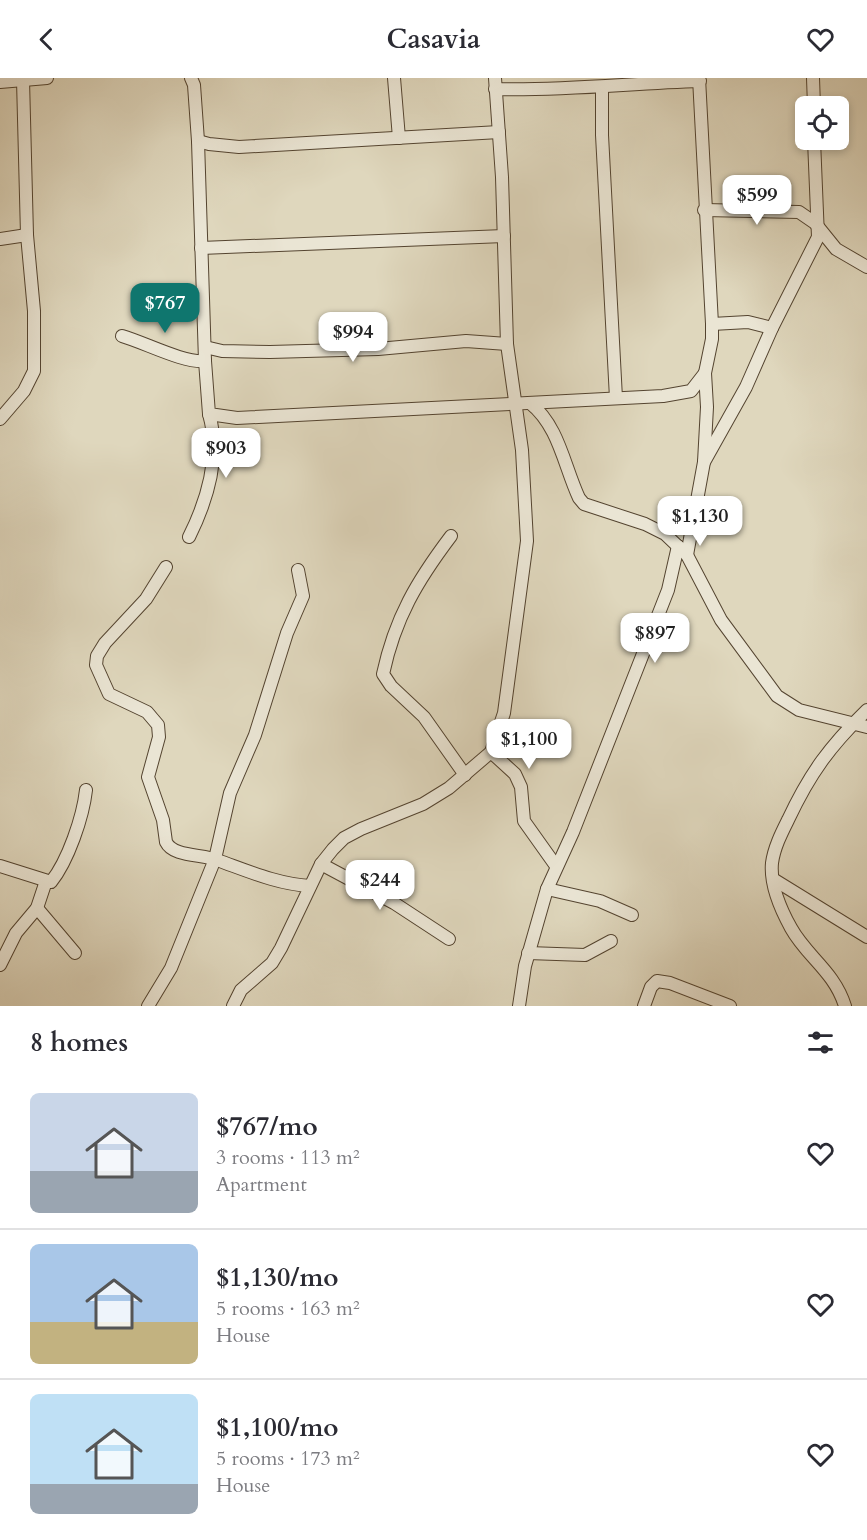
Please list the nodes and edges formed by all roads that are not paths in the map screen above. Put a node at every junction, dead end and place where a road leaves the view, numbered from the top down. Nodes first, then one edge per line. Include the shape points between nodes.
1 (46, 78) edge
2 (191, 78) edge
3 (394, 78) edge
4 (813, 78) edge
5 (23, 80) junction
6 (699, 80) edge
7 (0, 82) edge
8 (495, 84) edge
9 (602, 88) junction
10 (814, 96) edge
11 (498, 132) junction
12 (399, 138) junction
13 (198, 141) junction
14 (814, 150) edge
15 (815, 206) junction
16 (704, 210) junction
17 (799, 212) junction
18 (819, 229) junction
19 (27, 234) junction
20 (504, 236) junction
21 (0, 239) edge
22 (201, 248) junction
23 (867, 267) edge
24 (712, 324) junction
25 (772, 328) junction
26 (122, 336) dead end
27 (507, 344) junction
28 (205, 347) junction
29 (205, 361) junction
30 (705, 373) junction
31 (616, 398) junction
32 (530, 403) junction
33 (516, 404) junction
34 (209, 414) junction
35 (0, 419) edge
36 (704, 462) junction
37 (451, 536) dead end
38 (189, 537) dead end
39 (683, 551) junction
40 (166, 567) dead end
41 (298, 570) dead end
42 (867, 710) edge
43 (853, 724) junction
44 (867, 727) edge
45 (491, 752) junction
46 (465, 775) junction
47 (86, 790) dead end
48 (215, 859) junction
49 (321, 864) junction
50 (0, 866) edge
51 (556, 866) junction
52 (773, 879) junction
53 (46, 881) junction
54 (310, 886) junction
55 (547, 889) junction
56 (37, 908) junction
57 (632, 915) dead end
58 (867, 937) edge
59 (449, 939) dead end
60 (611, 941) dead end
61 (75, 953) dead end
62 (528, 953) junction
63 (0, 965) edge
64 (148, 1006) edge
65 (233, 1006) edge
66 (519, 1006) edge
67 (644, 1006) edge
68 (730, 1006) edge
69 (845, 1006) edge

1 - 5 street
2 - 13 street
3 - 12 street
4 - 10 street
5 - 7 street
5 - 19 street
6 - 9 street
6 - 16 street
8 - 9 street
8 - 11 street
9 - 31 street
11 - 12 street
11 - 20 street
12 - 13 street via 239,147
13 - 22 street
14 - 15 street
15 - 17 street
15 - 18 street
16 - 17 street
16 - 24 street
17 - 18 street
18 - 23 street via 836,249
18 - 25 street
19 - 21 street
19 - 35 street via 34,311 34,371 24,391
20 - 22 street
20 - 27 street
22 - 28 street
24 - 25 street via 748,322
24 - 30 street
25 - 36 street via 746,387
26 - 29 street via 182,358
27 - 28 street via 466,341 270,352
27 - 33 street
28 - 29 street
29 - 34 street
30 - 31 street via 691,391 680,395
30 - 36 street
31 - 32 street
32 - 33 street
32 - 39 street via 544,414 552,428 584,504 645,524 665,534
33 - 34 street via 237,418
33 - 45 street via 525,483 526,541 504,713
34 - 38 street via 215,447 213,463 205,500
36 - 39 street
37 - 46 street via 405,604 383,674 424,717
39 - 43 street via 721,620 777,696 799,710
39 - 51 street
40 - 48 street via 146,599 100,648 96,665 109,694 147,712 158,724 159,737 148,777 168,846
41 - 48 street via 303,596 287,633 255,735 230,793
42 - 43 street
43 - 44 street
43 - 52 street via 820,761 802,790 776,849
45 - 46 street
45 - 51 street via 515,774 521,787 524,821
46 - 49 street via 423,804 344,838
47 - 53 street via 84,807 57,874 51,882
48 - 54 street via 266,879
48 - 64 street via 171,968
49 - 54 street
49 - 59 street via 394,903
50 - 53 street
51 - 55 street
52 - 58 street
52 - 69 street via 792,931 827,970
53 - 56 street
54 - 65 street via 272,963 241,990
55 - 57 street via 600,901
55 - 62 street
56 - 61 street
56 - 63 street via 16,933
60 - 62 street via 585,955
62 - 66 street
67 - 68 street via 657,981

